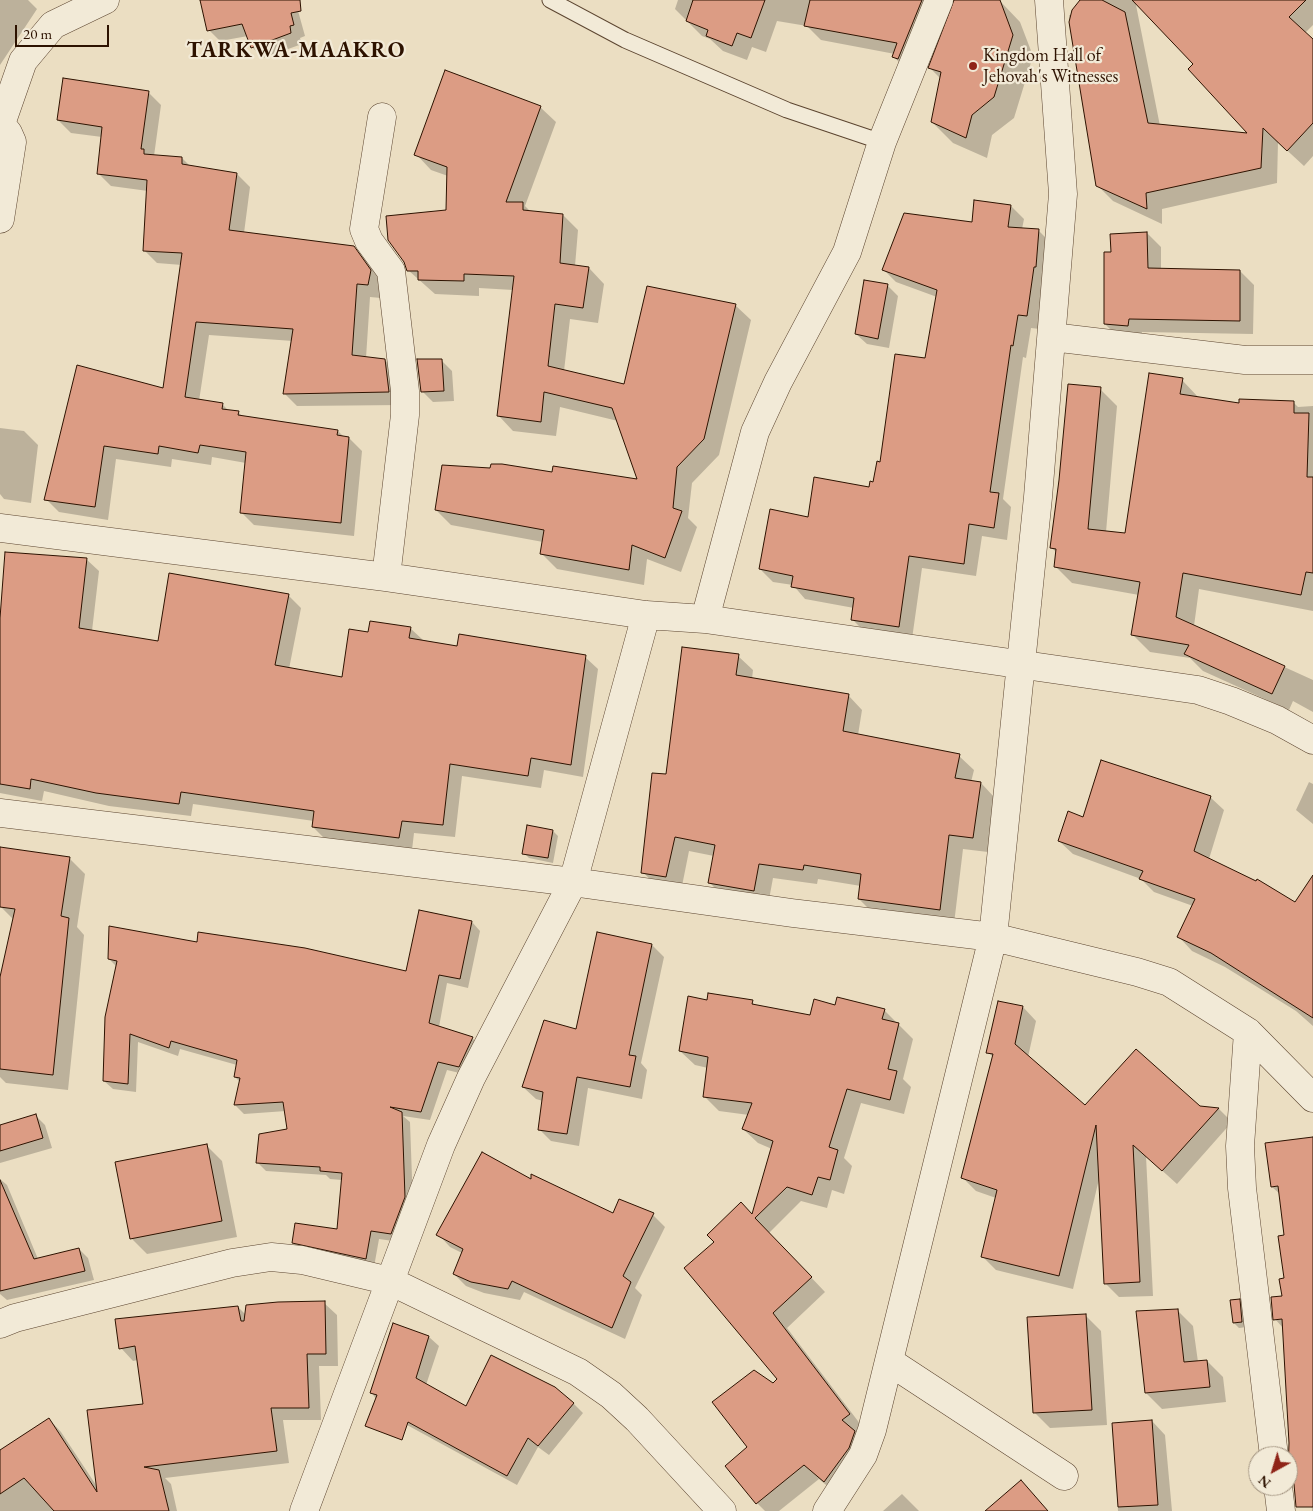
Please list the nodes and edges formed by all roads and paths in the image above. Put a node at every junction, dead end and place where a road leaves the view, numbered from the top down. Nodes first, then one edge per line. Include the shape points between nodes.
1 (105, 0) edge
2 (550, 0) edge
3 (940, 0) edge
4 (1049, 0) edge
5 (382, 117) dead end
6 (1, 124) edge
7 (882, 142) junction
8 (0, 219) edge
9 (1052, 337) junction
10 (1313, 360) edge
11 (0, 528) edge
12 (386, 577) junction
13 (646, 615) junction
14 (705, 619) junction
15 (1020, 666) junction
16 (1313, 740) edge
17 (0, 813) edge
18 (573, 882) junction
19 (993, 937) junction
20 (1248, 1032) junction
21 (1313, 1098) edge
22 (390, 1281) junction
23 (0, 1324) edge
24 (890, 1362) junction
25 (1273, 1446) edge
26 (1064, 1476) dead end
27 (1279, 1496) edge
28 (304, 1511) edge
29 (722, 1511) edge
30 (828, 1511) edge
31 (1281, 1511) edge

1 - 6 street via 53,25 23,61
2 - 7 lane via 625,40 787,110
3 - 7 street
4 - 9 street via 1063,194
5 - 12 street via 364,229 391,271 405,391
6 - 8 street via 12,142
7 - 14 street via 847,252 755,432
9 - 10 street via 1245,360
9 - 15 street
11 - 12 street
12 - 13 street
13 - 14 street
13 - 18 street
14 - 15 street
15 - 16 street via 1198,690 1231,700
15 - 19 street
17 - 18 street
18 - 19 street
18 - 22 street via 471,1078 441,1145
19 - 20 street via 1169,982
19 - 24 street
20 - 21 street
20 - 25 street via 1240,1146 1242,1188
22 - 23 street via 302,1260 271,1257 232,1263
22 - 28 street
22 - 29 street via 578,1372 611,1395 637,1419
24 - 26 street
24 - 30 street via 863,1455
27 - 31 street

